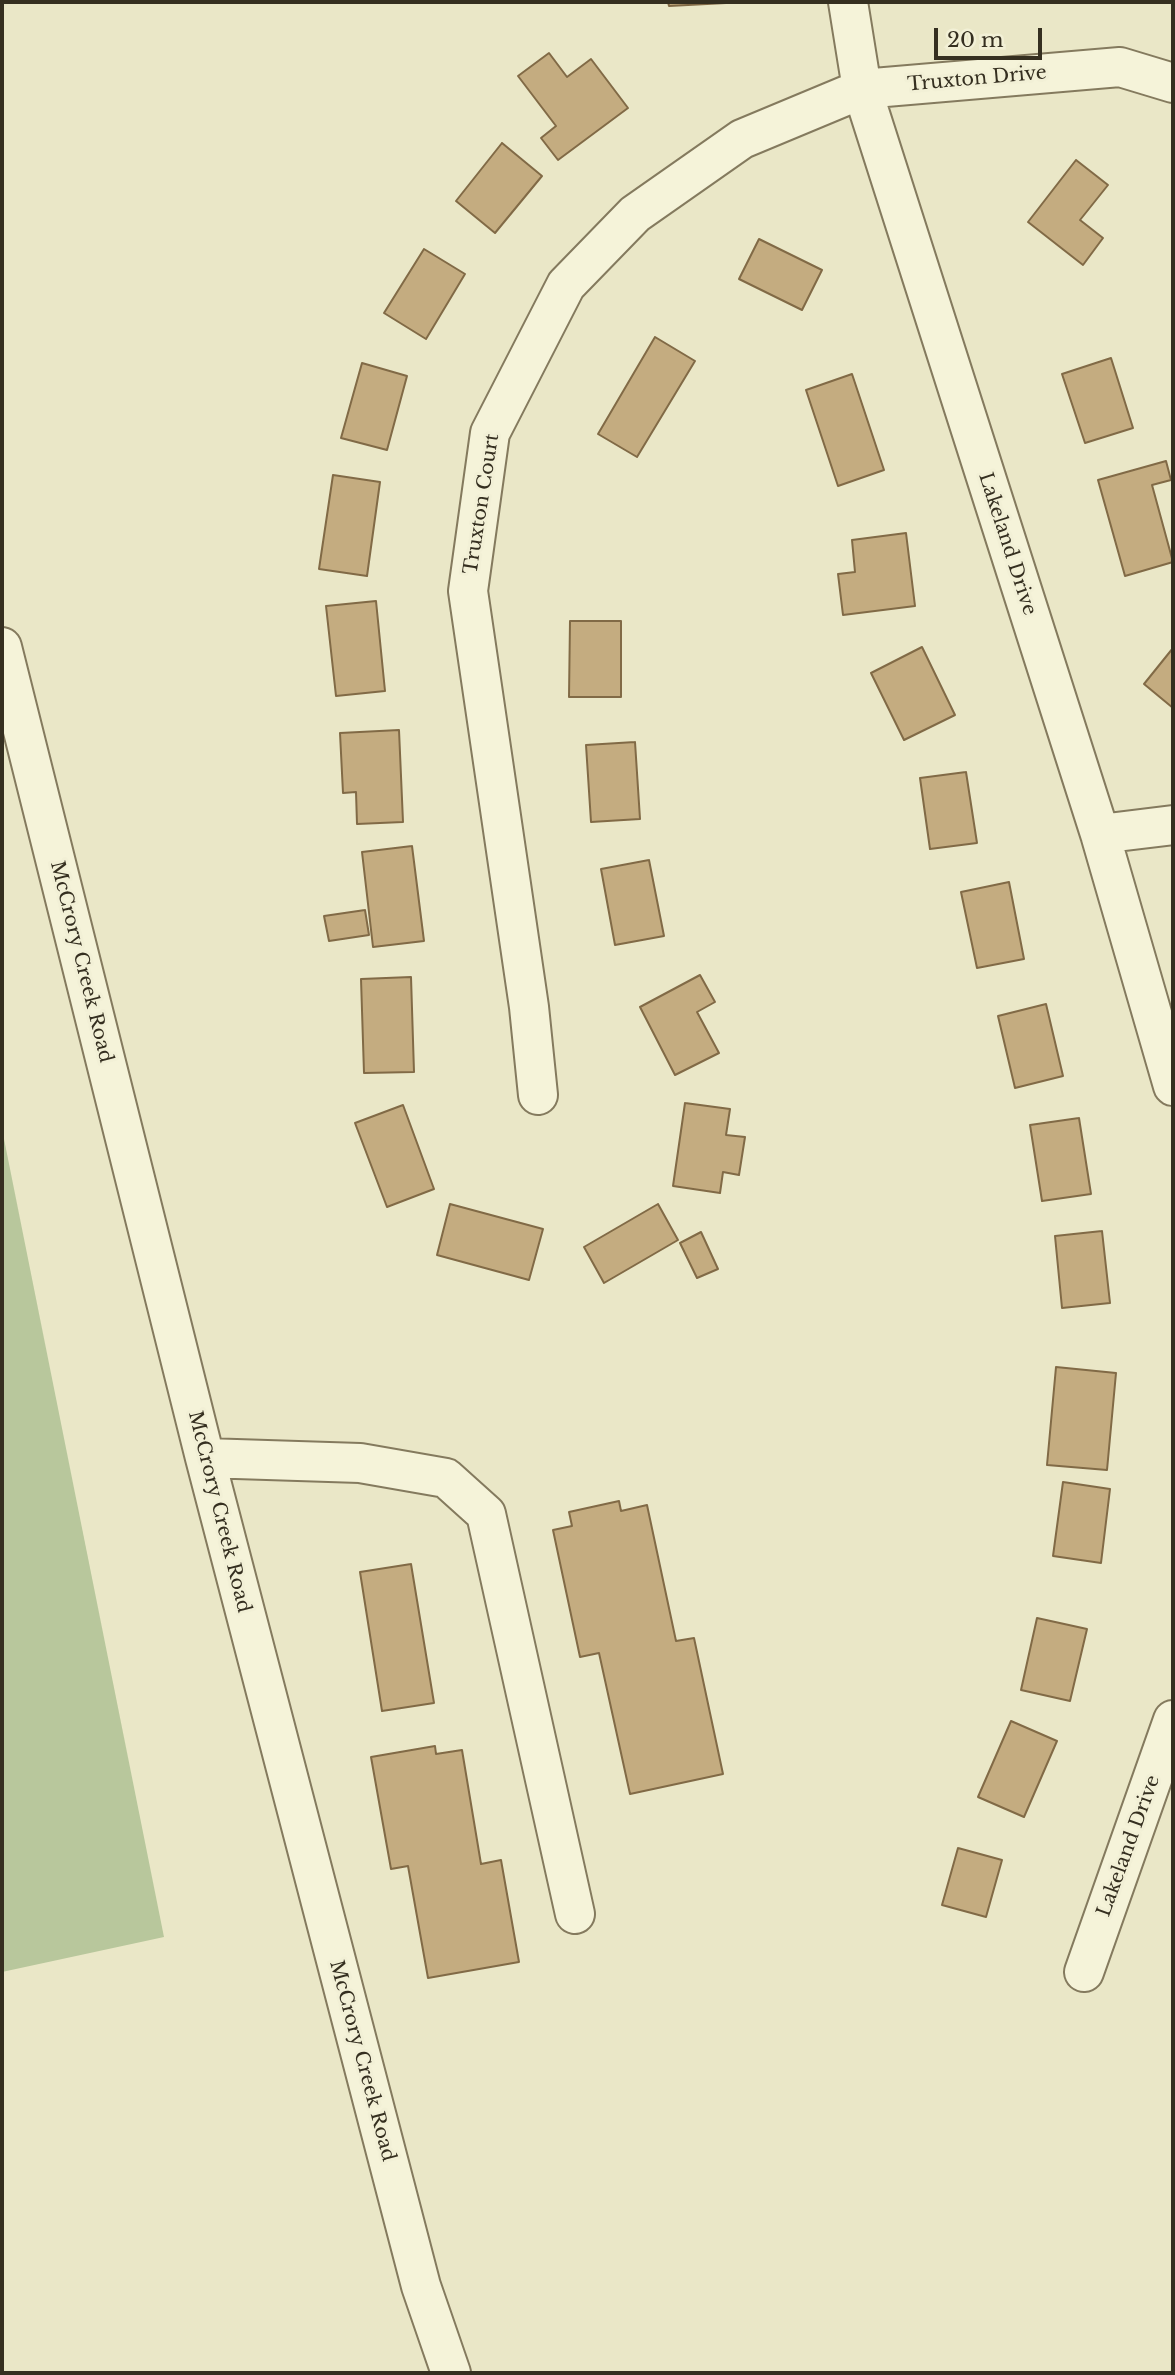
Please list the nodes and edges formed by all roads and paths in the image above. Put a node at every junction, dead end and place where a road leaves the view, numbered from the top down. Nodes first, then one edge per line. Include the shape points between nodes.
1 (848, 2) edge
2 (1173, 83) edge
3 (862, 89) junction
4 (2, 647) edge
5 (1173, 825) edge
6 (1100, 834) junction
7 (1173, 1086) edge
8 (538, 1095) dead end
9 (205, 1458) junction
10 (1173, 1720) edge
11 (575, 1913) dead end
12 (1084, 1972) dead end
13 (451, 2373) edge

1 - 3 street, Lakeland Drive
2 - 3 street, Truxton Drive via 1120,67
3 - 6 street, Lakeland Drive
3 - 8 street, Truxton Court via 742,139 635,214 566,285 490,433 468,591
4 - 9 street, McCrory Creek Road
5 - 6 street
6 - 7 street, Lakeland Drive
9 - 11 street via 360,1463 446,1479 486,1514
9 - 13 street, McCrory Creek Road via 421,2286
10 - 12 street, Lakeland Drive

